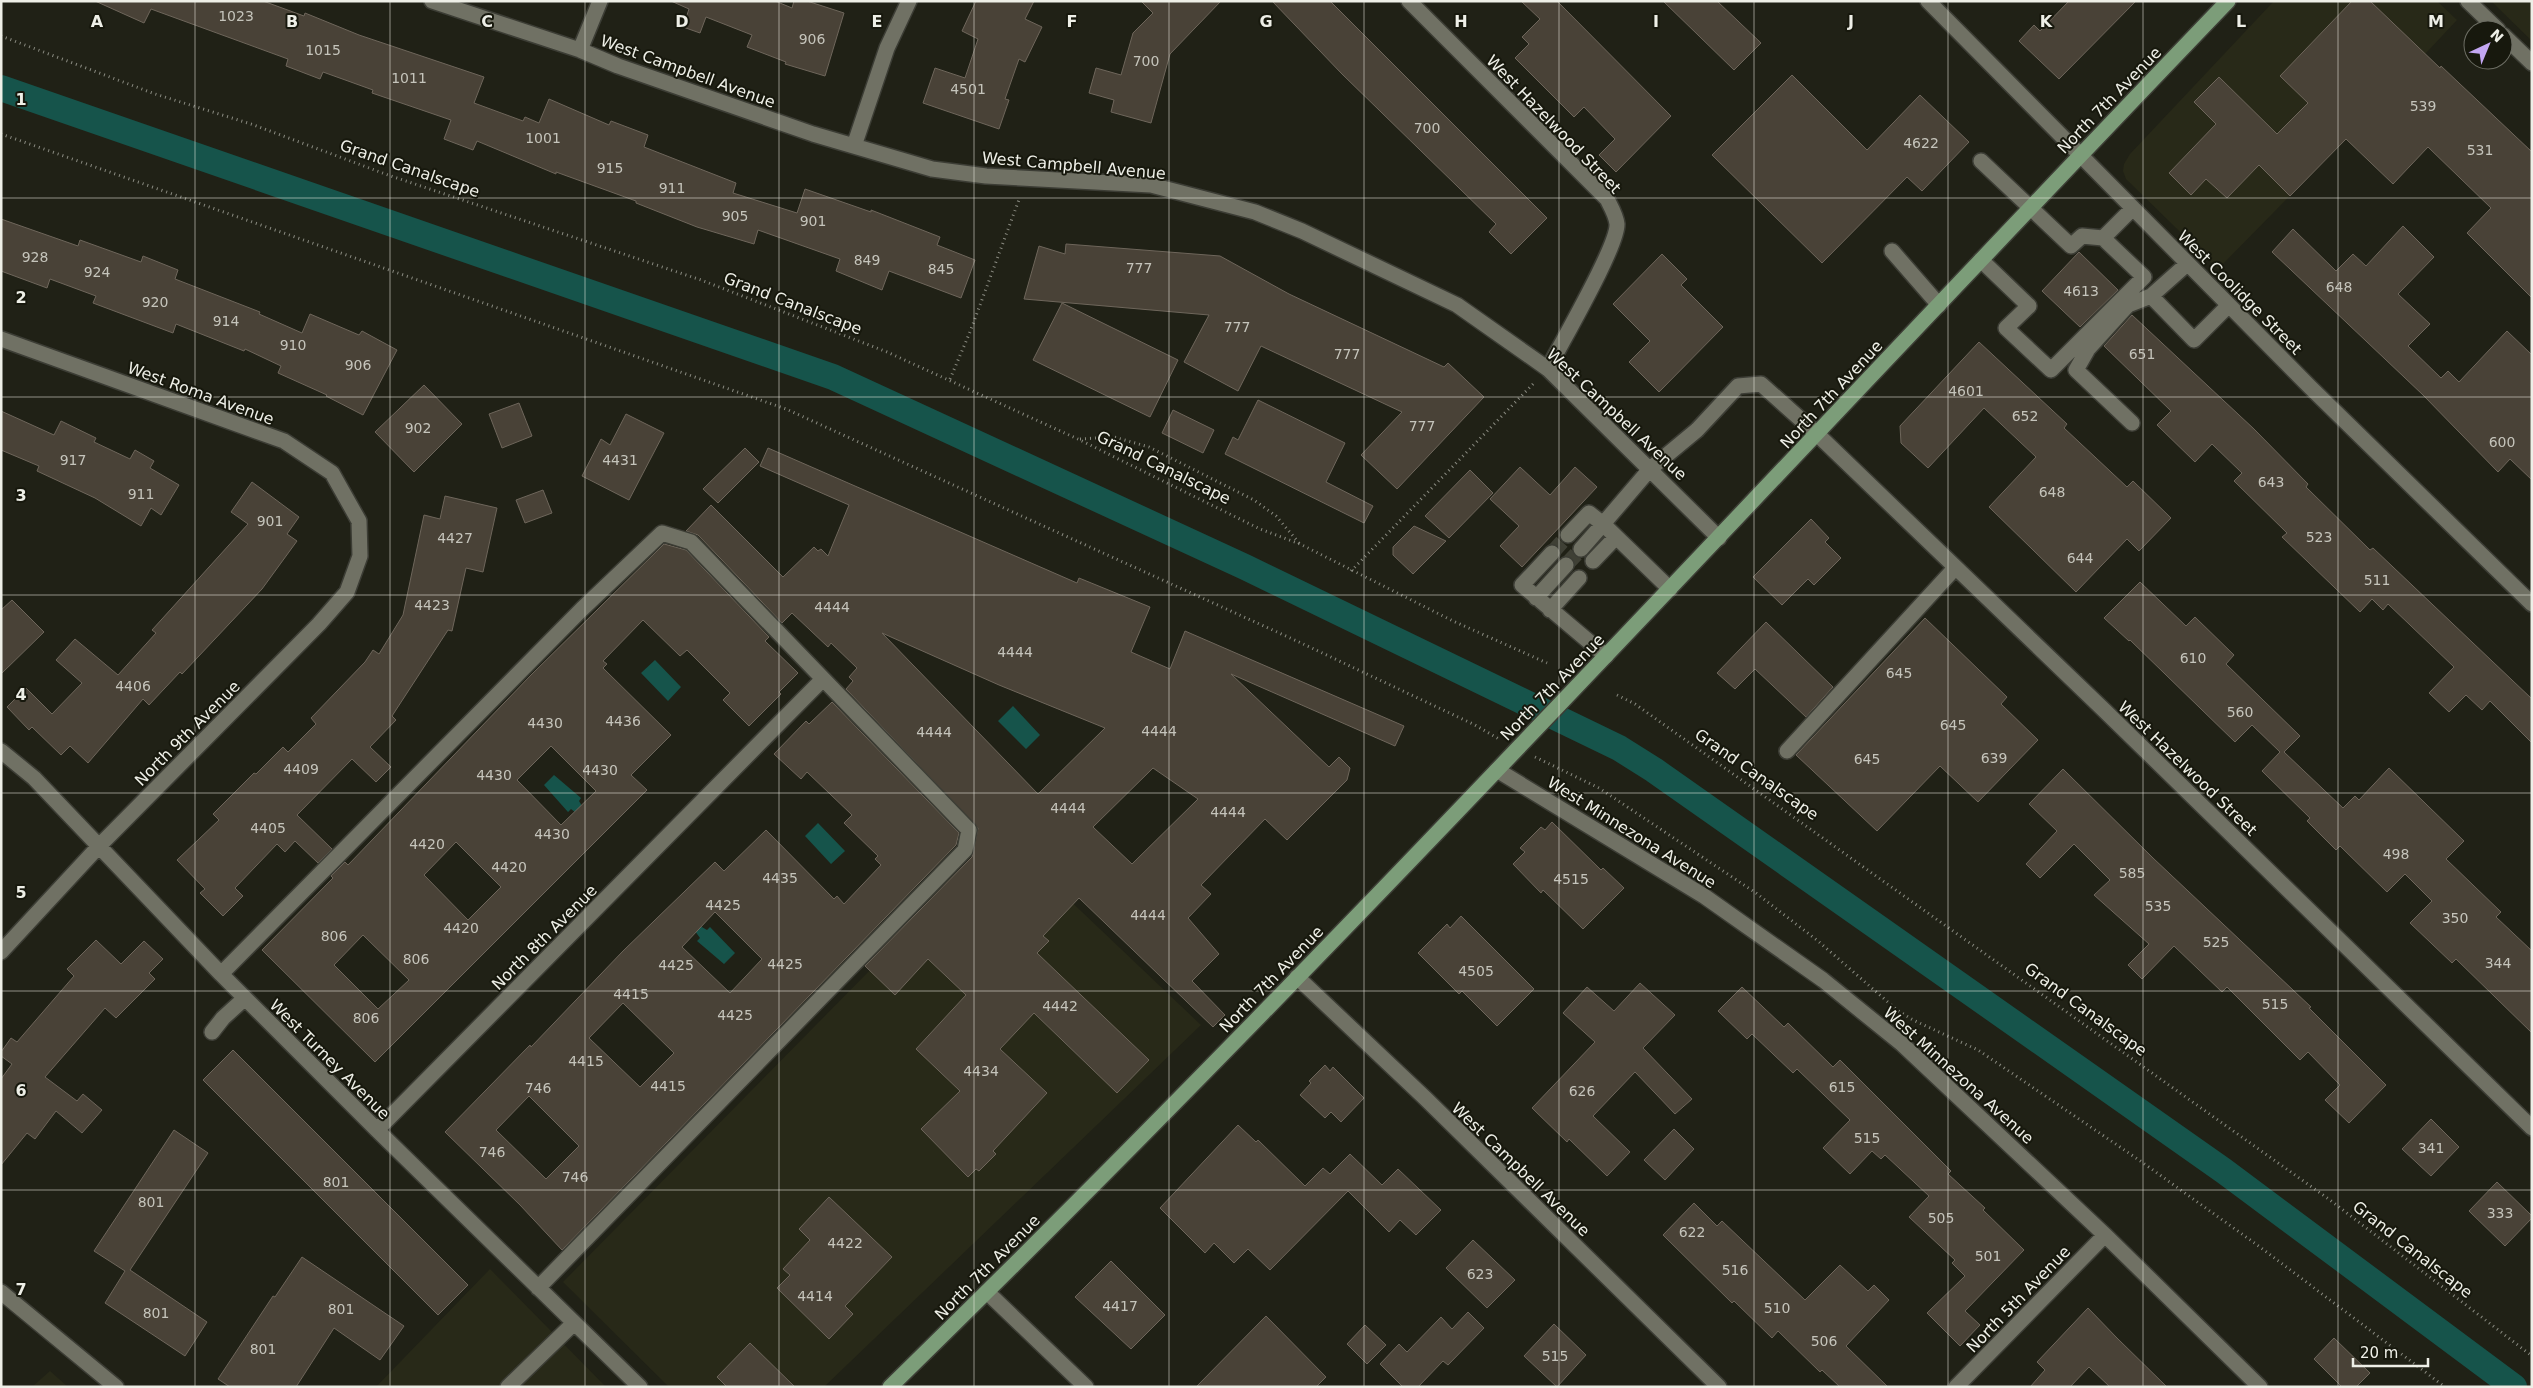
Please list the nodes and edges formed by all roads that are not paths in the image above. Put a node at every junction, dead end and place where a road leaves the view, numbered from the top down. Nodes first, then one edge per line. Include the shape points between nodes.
1 (432, 1) edge
2 (600, 1) edge
3 (909, 1) edge
4 (1409, 1) edge
5 (1928, 1) edge
6 (2228, 1) edge
7 (2468, 1) edge
8 (2488, 20) edge
9 (2513, 45) edge
10 (580, 50) junction
11 (2532, 63) edge
12 (854, 146) junction
13 (2080, 155) junction
14 (1982, 161) dead end
15 (2031, 208) junction
16 (2133, 208) junction
17 (2104, 238) junction
18 (1892, 251) dead end
19 (1982, 260) junction
20 (2188, 264) junction
21 (2151, 296) junction
22 (1939, 305) junction
23 (2229, 305) junction
24 (1, 338) edge
25 (1548, 369) junction
26 (2132, 422) dead end
27 (1817, 434) junction
28 (1650, 470) junction
29 (358, 521) joint
30 (1603, 524) junction
31 (1568, 536) tunnel mouth
32 (1616, 537) junction
33 (1719, 538) junction
34 (1581, 549) tunnel mouth
35 (1552, 552) tunnel mouth
36 (1593, 561) tunnel mouth
37 (1566, 565) tunnel mouth
38 (1955, 568) junction
39 (1579, 578) tunnel mouth
40 (1670, 589) junction
41 (1536, 598) junction
42 (2532, 604) edge
43 (1550, 610) junction
44 (1606, 656) junction
45 (822, 680) junction
46 (1, 751) edge
47 (1787, 751) dead end
48 (1497, 770) junction
49 (100, 845) junction
50 (1, 952) edge
51 (221, 974) junction
52 (1297, 977) junction
53 (245, 998) junction
54 (212, 1032) dead end
55 (2532, 1128) edge
56 (377, 1130) junction
57 (2105, 1235) junction
58 (538, 1288) junction
59 (1, 1292) edge
60 (988, 1292) junction
61 (574, 1323) junction
62 (116, 1387) edge
63 (508, 1387) edge
64 (640, 1387) edge
65 (890, 1387) edge
66 (1086, 1387) edge
67 (1719, 1387) edge
68 (1956, 1387) edge
69 (2260, 1387) edge

1 - 10 street, West Campbell Avenue
2 - 10 street
3 - 12 street via 887,48
4 - 25 street, West Hazelwood Street via 1607,199 1615,214 1617,225 1611,247
5 - 13 street, West Coolidge Street
6 - 13 main road, North 7th Avenue
7 - 8 street
9 - 11 street
10 - 12 street, West Campbell Avenue via 618,66
12 - 25 street, West Campbell Avenue via 932,169 1151,186 1255,212 1458,304
13 - 15 main road, North 7th Avenue
13 - 16 street, West Coolidge Street
14 - 15 street
15 - 17 street via 2071,246 2082,236
15 - 19 main road, North 7th Avenue
16 - 17 street
16 - 20 street, West Coolidge Street
17 - 19 street via 2144,277 2051,370 2006,328 2029,306
18 - 22 street
19 - 22 main road, North 7th Avenue
20 - 21 street
20 - 23 street, West Coolidge Street
21 - 23 street via 2194,340
21 - 26 street via 2128,305 2088,349 2076,370
22 - 27 main road, North 7th Avenue
23 - 42 street, West Coolidge Street
24 - 29 street, West Roma Avenue via 284,441 332,473
25 - 28 street, West Campbell Avenue
27 - 28 street, West Hazelwood Street via 1761,384 1738,386 1697,430
27 - 33 main road, North 7th Avenue
27 - 38 street, West Hazelwood Street
28 - 30 street, West Hazelwood Street
28 - 33 street, West Campbell Avenue
29 - 49 street, North 9th Avenue via 360,556 347,592
30 - 31 street via 1589,513
30 - 32 street
30 - 34 street, West Hazelwood Street
32 - 36 street
32 - 40 street
33 - 40 main road, North 7th Avenue
35 - 41 street via 1522,585
37 - 41 street
38 - 47 street
38 - 55 street, West Hazelwood Street
39 - 43 street
40 - 44 main road, North 7th Avenue
41 - 43 street
43 - 44 street
44 - 48 main road, North 7th Avenue
45 - 51 street via 691,542 662,533 575,616
45 - 56 street, North 8th Avenue
45 - 58 street via 969,830 965,850
46 - 49 street, West Turney Avenue via 34,778
48 - 52 main road, North 7th Avenue
48 - 57 street, West Minnezona Avenue via 1704,896 1823,980 1902,1044
49 - 50 street, North 9th Avenue
49 - 51 street, West Turney Avenue
51 - 53 street, West Turney Avenue
52 - 60 main road, North 7th Avenue
52 - 67 street, West Campbell Avenue
53 - 54 street
53 - 56 street, West Turney Avenue
56 - 58 street, West Turney Avenue
57 - 68 street, North 5th Avenue
57 - 69 street, West Minnezona Avenue
58 - 61 street, West Turney Avenue
59 - 62 street
60 - 65 main road, North 7th Avenue
60 - 66 street
61 - 63 street
61 - 64 street, West Turney Avenue

